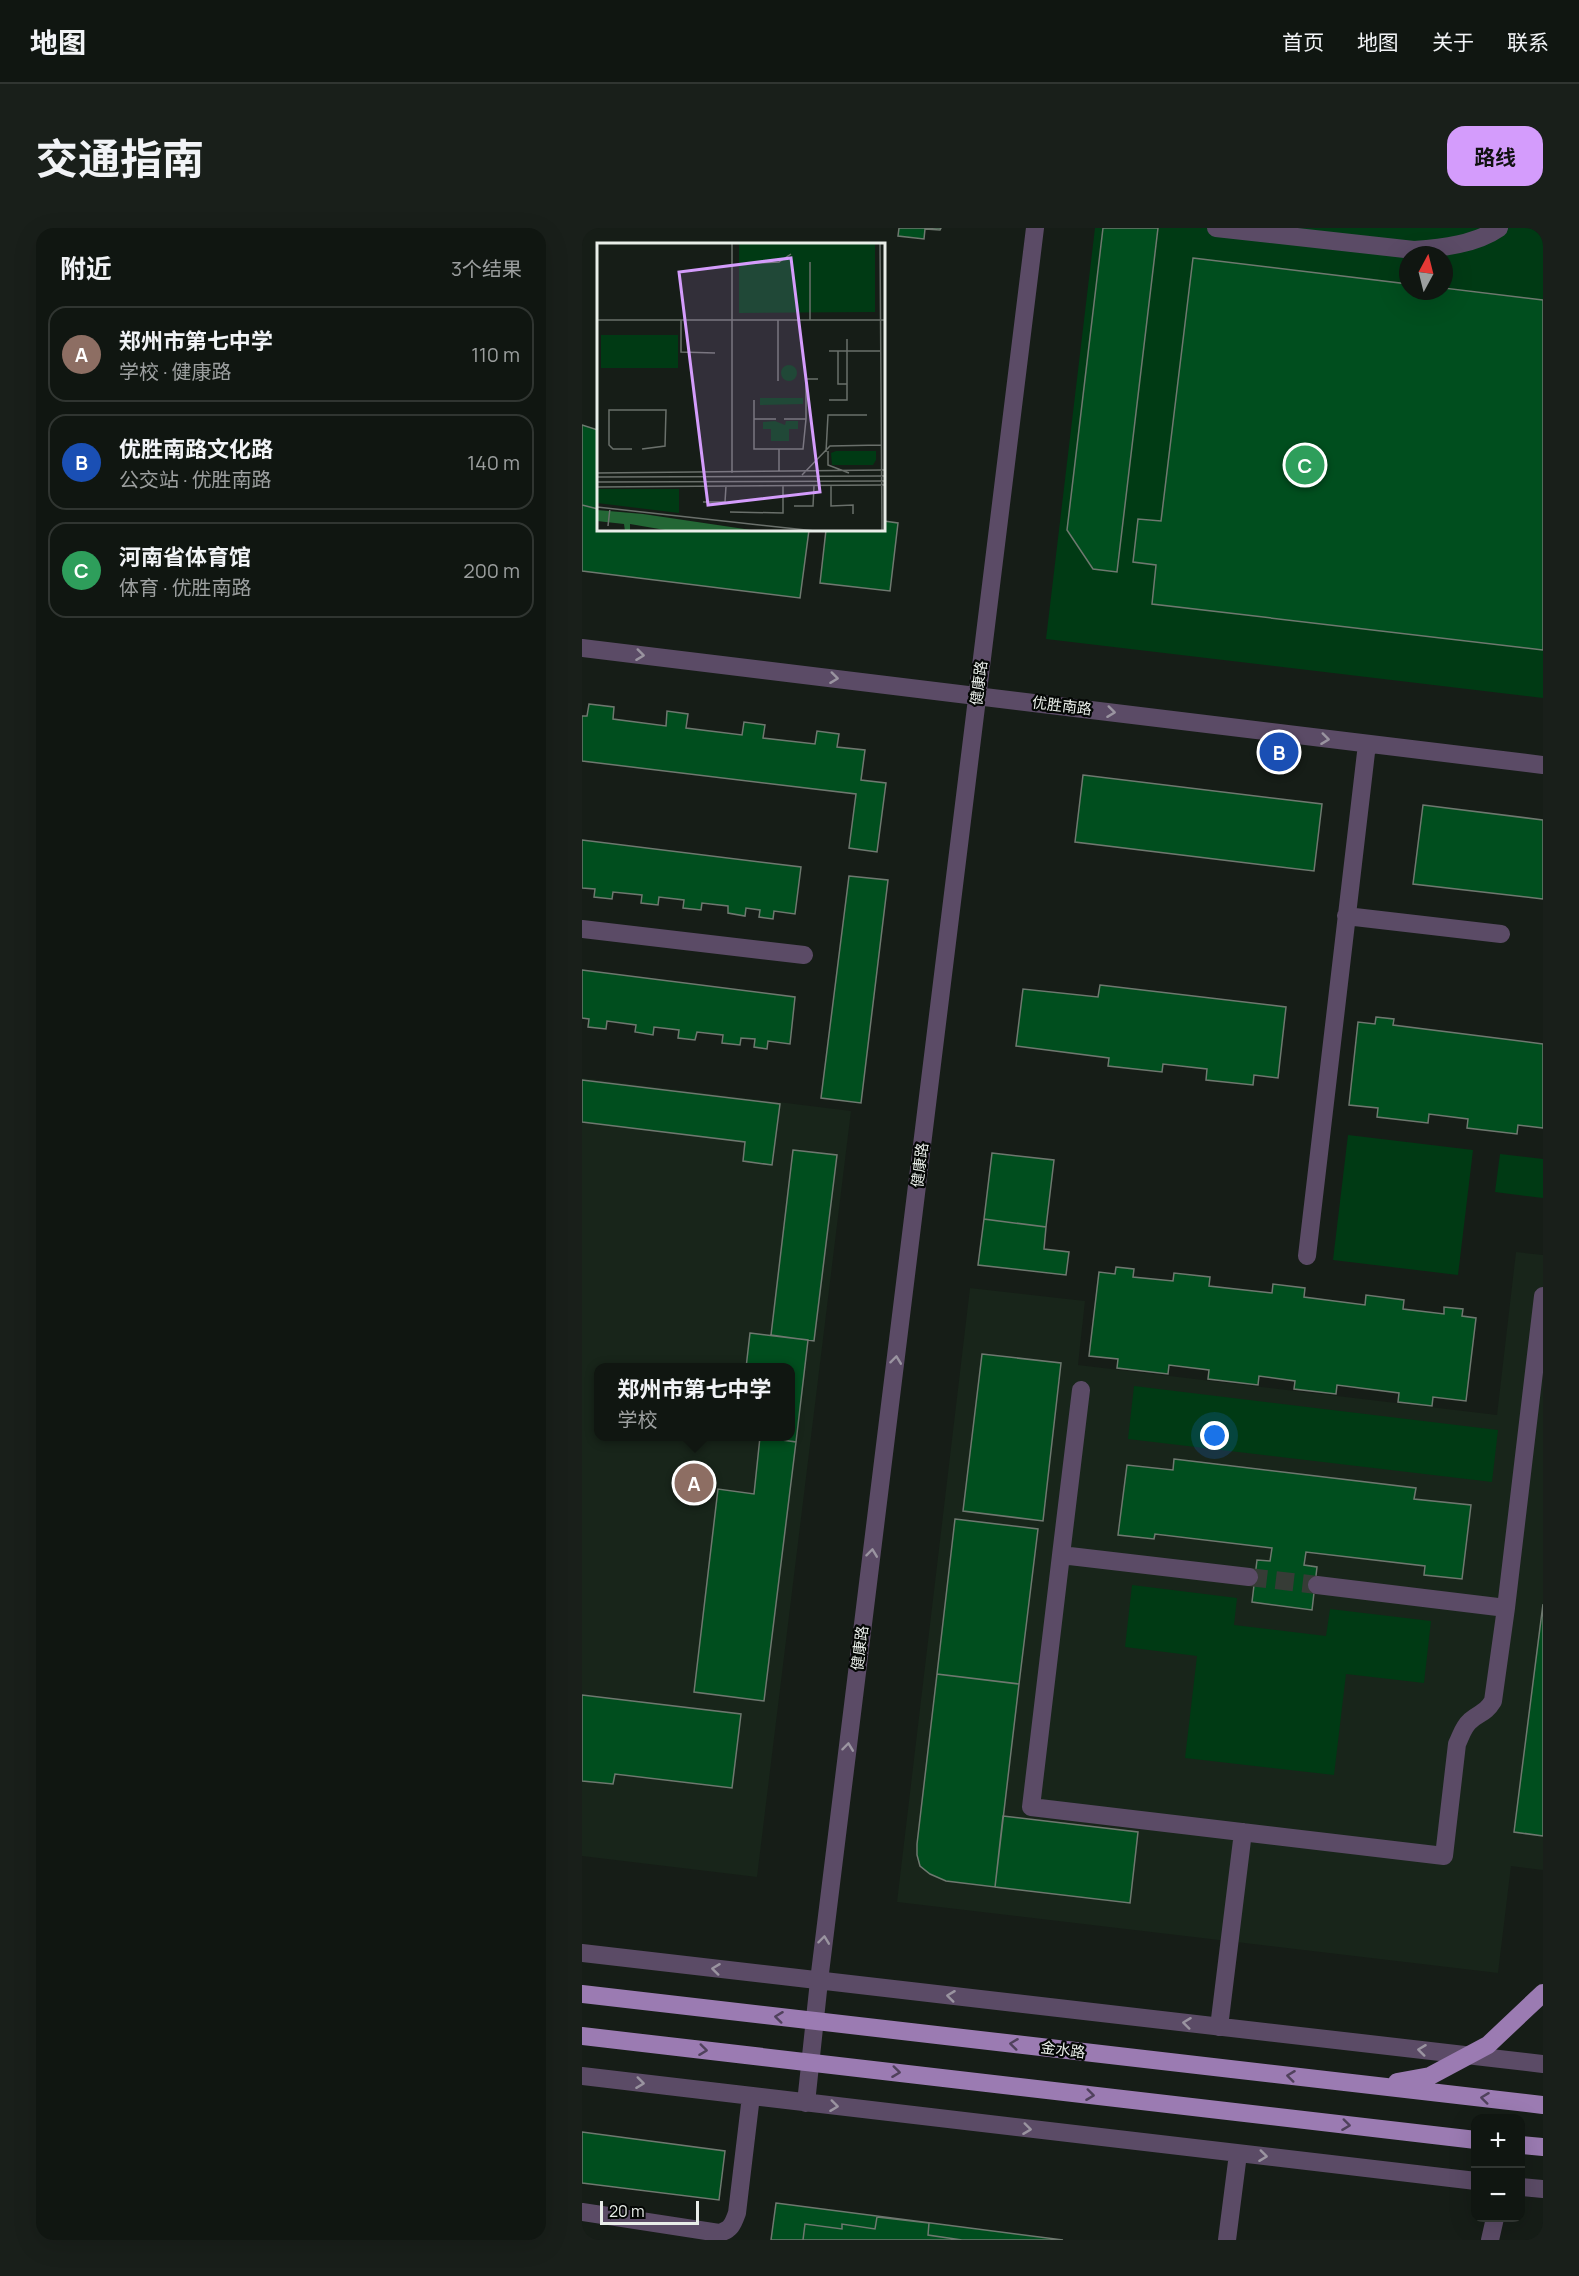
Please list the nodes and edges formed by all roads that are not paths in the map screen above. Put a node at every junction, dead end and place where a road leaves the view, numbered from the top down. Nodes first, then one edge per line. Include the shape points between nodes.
1 (1035, 228) edge
2 (1216, 228) edge
3 (1499, 228) edge
4 (582, 648) edge
5 (977, 696) junction
6 (1367, 744) junction
7 (1543, 765) edge
8 (1346, 916) junction
9 (582, 929) edge
10 (1501, 934) dead end
11 (804, 955) dead end
12 (1307, 1256) dead end
13 (1543, 1296) edge
14 (1081, 1390) dead end
15 (1061, 1555) junction
16 (1249, 1577) tunnel mouth
17 (1317, 1585) tunnel mouth
18 (1506, 1608) junction
19 (1242, 1832) junction
20 (582, 1953) edge
21 (819, 1981) junction
22 (1543, 1993) edge
23 (582, 1994) edge
24 (1220, 2027) junction
25 (582, 2036) edge
26 (1543, 2064) edge
27 (582, 2076) edge
28 (1373, 2085) junction
29 (751, 2096) junction
30 (806, 2103) junction
31 (1543, 2105) edge
32 (1471, 2139) edge
33 (1525, 2145) edge
34 (1543, 2147) edge
35 (1238, 2154) junction
36 (1471, 2180) edge
37 (1525, 2187) edge
38 (1543, 2189) edge
39 (582, 2212) edge
40 (1494, 2222) edge
41 (1227, 2240) edge
42 (1490, 2240) edge

1 - 5 street, 健康路
2 - 3 street via 1414,250 1459,244
4 -> 5 street, 优胜南路
5 -> 6 street, 优胜南路
21 -> 5 street, 健康路
6 - 7 street, 优胜南路
6 - 8 street
8 - 10 street
8 - 12 street
9 - 11 street
13 - 18 street
14 - 15 street
15 - 16 street
15 - 19 street via 1031,1807
17 - 18 street
18 - 19 street via 1493,1701 1487,1712 1470,1721 1457,1744 1444,1856
19 - 24 street
21 -> 20 street
24 -> 21 street
21 - 30 street, 健康路
22 - 28 main road via 1488,2044 1430,2076
28 -> 23 main road, 金水路
26 -> 24 street
25 -> 32 main road
27 -> 29 street
31 -> 28 main road, 金水路
29 - 30 street
29 - 39 street via 737,2213 727,2230 719,2233
30 -> 35 street
33 - 34 main road
35 -> 36 street
35 - 41 street
37 - 38 street
40 - 42 street

